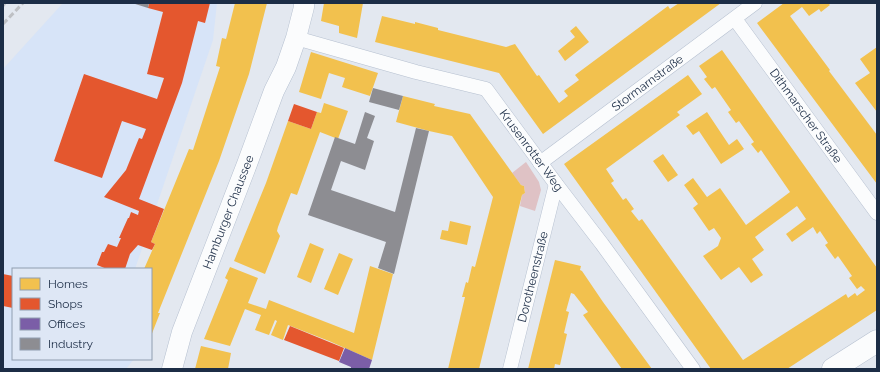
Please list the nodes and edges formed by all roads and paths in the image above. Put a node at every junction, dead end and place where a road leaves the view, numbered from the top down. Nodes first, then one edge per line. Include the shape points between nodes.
1 (292, 3) edge
2 (304, 3) edge
3 (755, 3) edge
4 (735, 19) junction
5 (296, 38) junction
6 (274, 91) junction
7 (540, 163) junction
8 (556, 184) junction
9 (877, 213) edge
10 (182, 332) junction
11 (877, 342) edge
12 (160, 369) edge
13 (172, 369) edge
14 (510, 369) edge
15 (693, 369) edge
16 (833, 369) edge

1 - 6 main road, Hamburger Chaussee via 273,67
2 - 5 main road, Hamburger Chaussee
3 - 4 street, Stormarnstraße
4 - 7 street, Stormarnstraße
4 - 9 street, Dithmarscher Straße
5 - 6 main road, Hamburger Chaussee
5 - 7 street, Krusenrotter Weg via 486,89
6 - 10 main road, Hamburger Chaussee
7 - 8 street, Krusenrotter Weg
8 - 14 street, Dorotheenstraße
8 - 15 street, Krusenrotter Weg
10 - 12 main road, Hamburger Chaussee
10 - 13 main road, Hamburger Chaussee
11 - 16 highway

